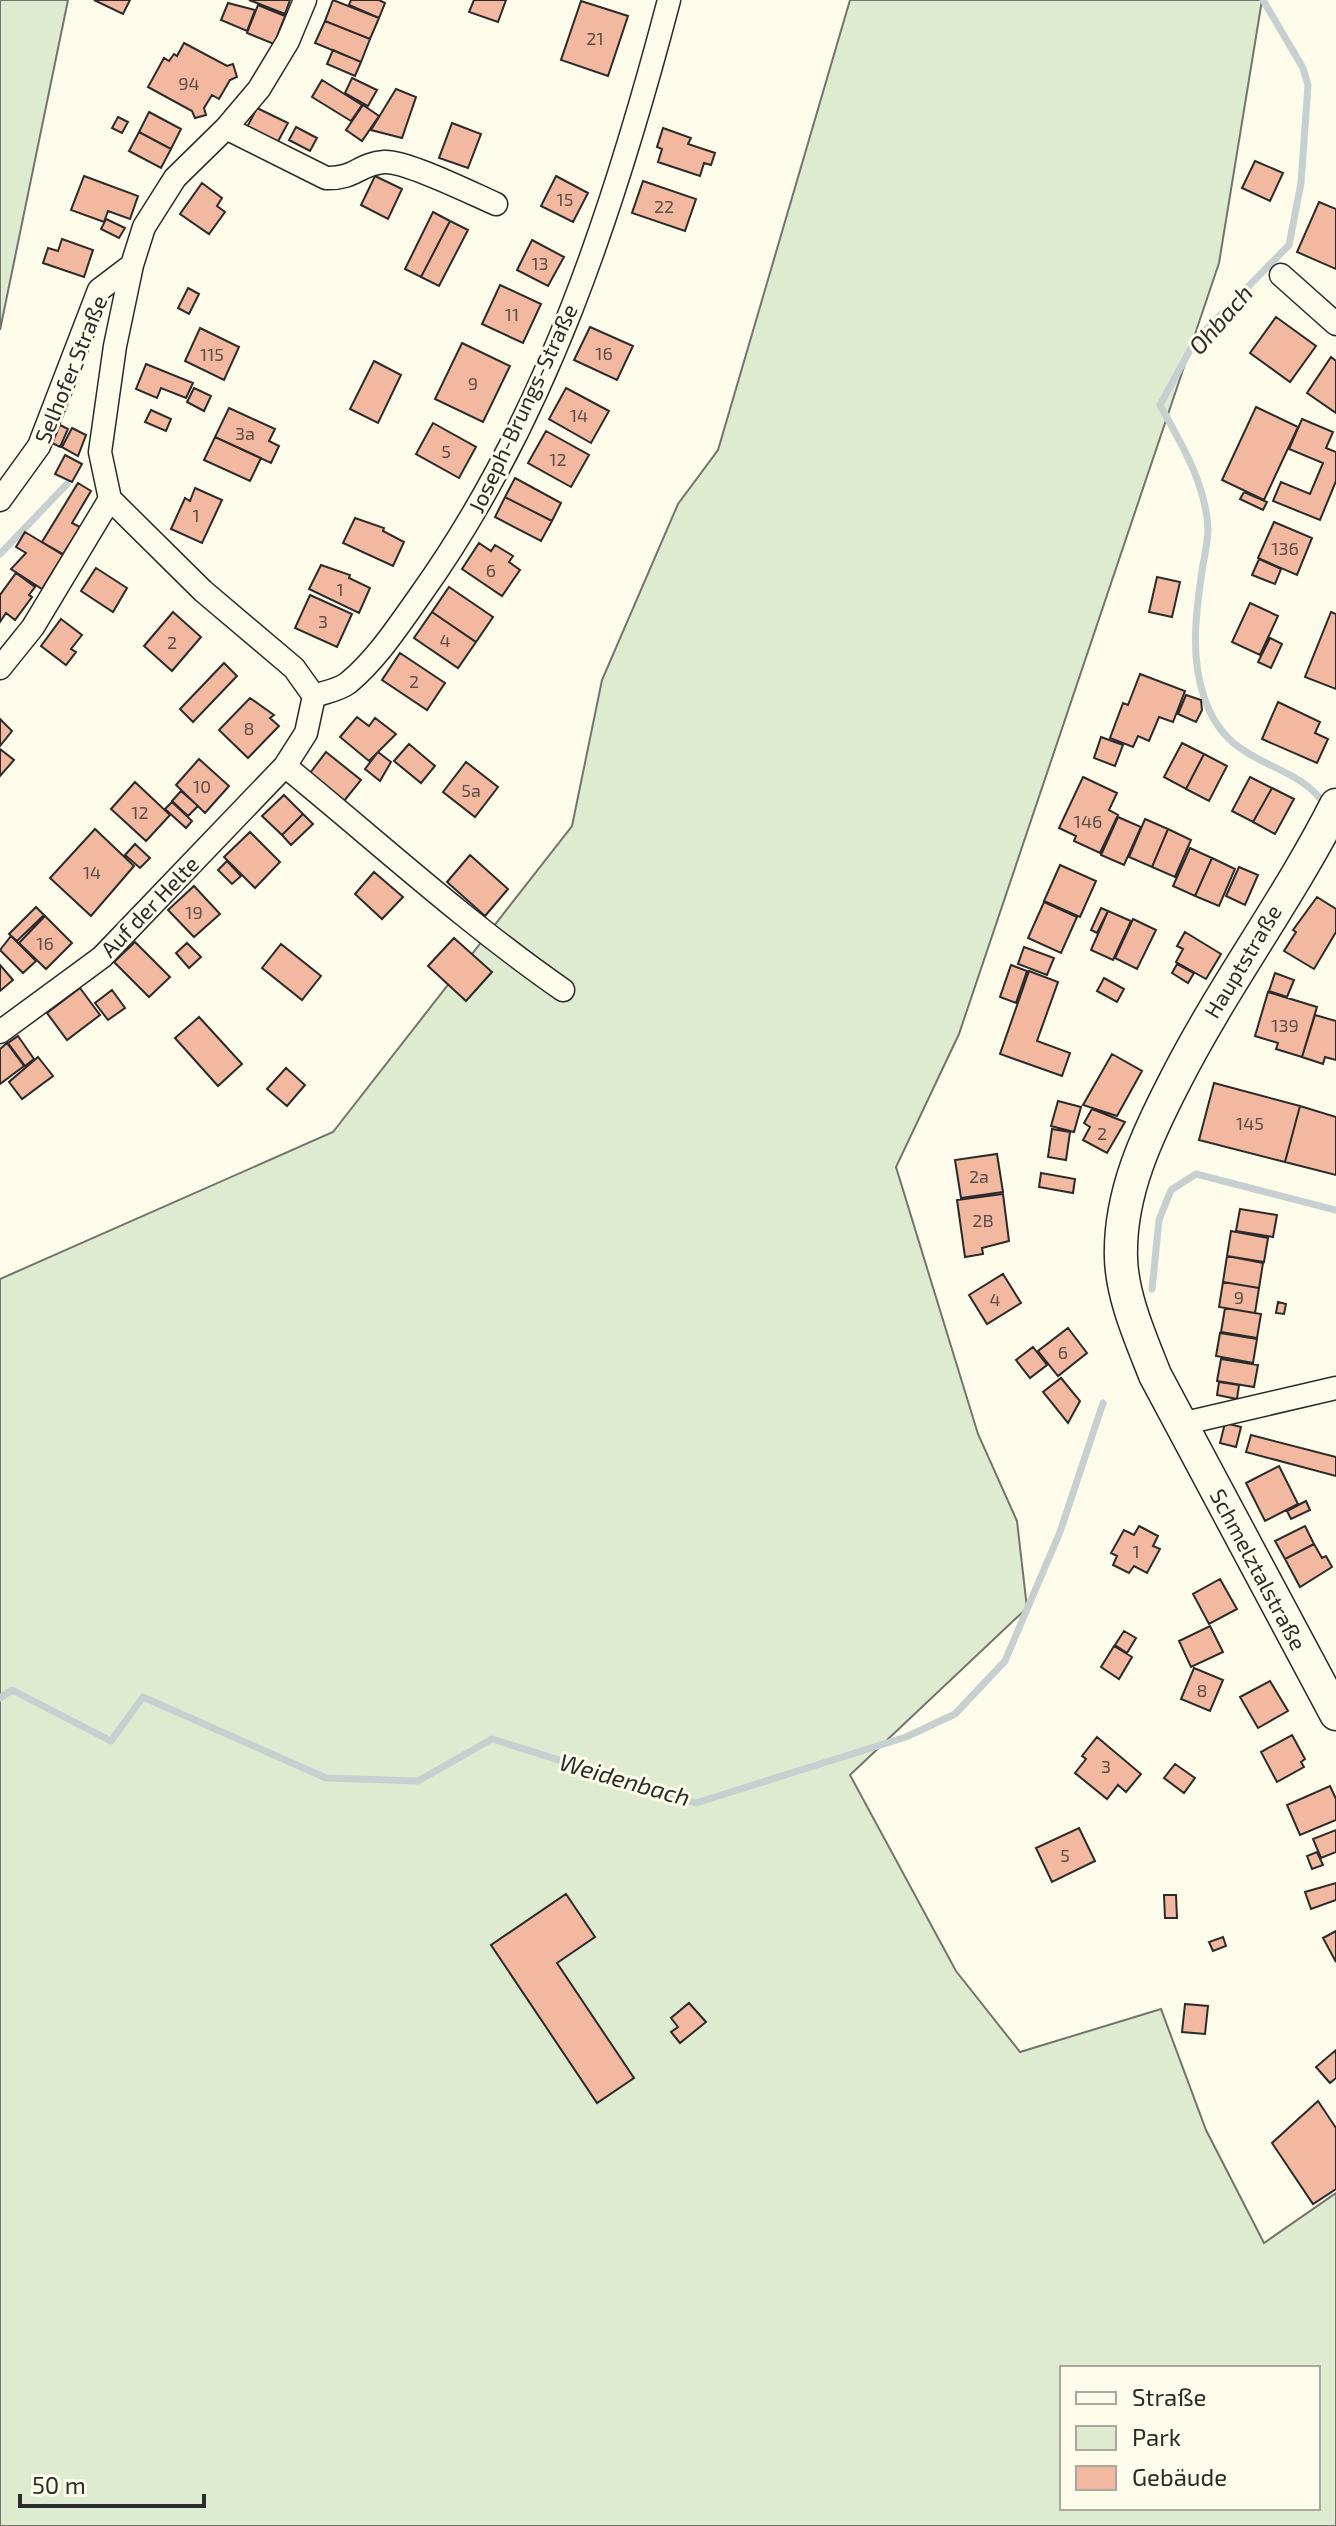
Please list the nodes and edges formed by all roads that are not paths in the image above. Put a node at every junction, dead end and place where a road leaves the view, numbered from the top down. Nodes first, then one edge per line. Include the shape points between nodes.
1 (305, 0) edge
2 (669, 0) edge
3 (226, 128) junction
4 (496, 204) dead end
5 (132, 265) junction
6 (1281, 275) dead end
7 (1336, 324) edge
8 (110, 499) junction
9 (0, 500) edge
10 (0, 668) edge
11 (314, 696) junction
12 (285, 766) junction
13 (1336, 805) edge
14 (563, 990) dead end
15 (0, 1032) edge
16 (1155, 1120) joint
17 (1336, 1388) edge
18 (1181, 1424) junction
19 (1336, 1714) edge

1 - 3 street via 259,89
2 - 11 street, Joseph-Brungs-Straße via 631,143 594,249 549,361 463,531 383,646 346,685
3 - 4 street via 326,178 345,179 368,164 388,161
3 - 5 street via 175,178 144,227
5 - 8 street via 100,452
5 - 9 street, Selhofer Straße via 99,290 39,446
6 - 7 street
8 - 10 street via 33,627
8 - 11 street via 203,591 294,668
11 - 12 street, Auf der Helte via 306,733
12 - 14 street via 493,942
12 - 15 street, Auf der Helte via 102,957
13 - 16 main road, Hauptstraße via 1204,1023
16 - 18 main road, Schmelztalstraße via 1126,1199 1121,1260 1136,1327
17 - 18 street
18 - 19 main road, Schmelztalstraße

